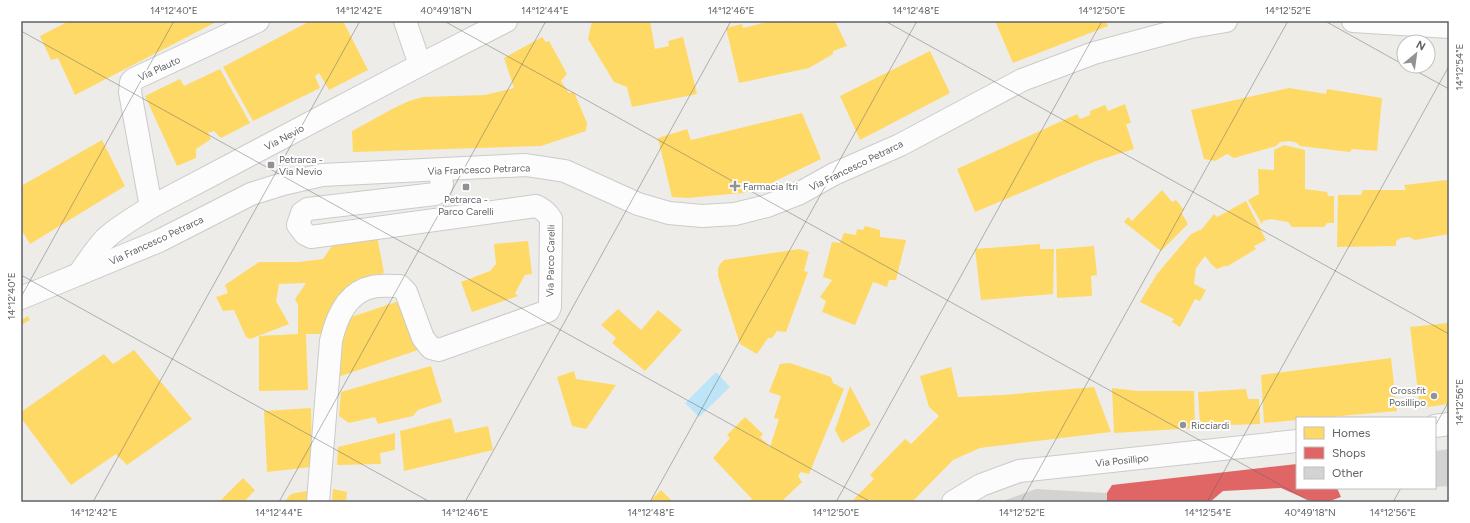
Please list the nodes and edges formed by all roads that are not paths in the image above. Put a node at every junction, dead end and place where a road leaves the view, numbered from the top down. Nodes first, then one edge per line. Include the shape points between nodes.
1 (258, 21) edge
2 (405, 21) edge
3 (506, 21) edge
4 (1226, 21) edge
5 (1353, 21) edge
6 (1449, 27) edge
7 (420, 65) junction
8 (439, 170) junction
9 (152, 207) junction
10 (78, 274) junction
11 (21, 298) edge
12 (1449, 424) edge
13 (1436, 426) edge
14 (1296, 441) edge
15 (318, 502) edge
16 (953, 502) edge

1 - 9 street, Via Plauto via 131,82 130,92
2 - 7 street
3 - 7 street, Via Nevio
4 - 8 street, Via Francesco Petrarca via 1191,27 1094,52 1022,80 900,145 834,174 800,193 767,206 735,214 702,216 669,213 638,204 565,171 526,165
5 - 6 street
7 - 9 street, Via Nevio
8 - 10 street, Via Francesco Petrarca via 322,175 283,184 252,194 159,241
8 - 15 street, Via Parco Carelli via 442,184 440,191 435,194 308,209 302,213 298,225 311,237 536,206 548,213 550,219 550,306 548,311 439,350 431,348 423,338 403,288 372,287 360,291 340,312 333,330
9 - 10 street, Via Nevio via 106,239
10 - 11 street, Via Francesco Petrarca
12 - 13 street
14 - 16 street, Via Posillipo via 1018,471 980,485

